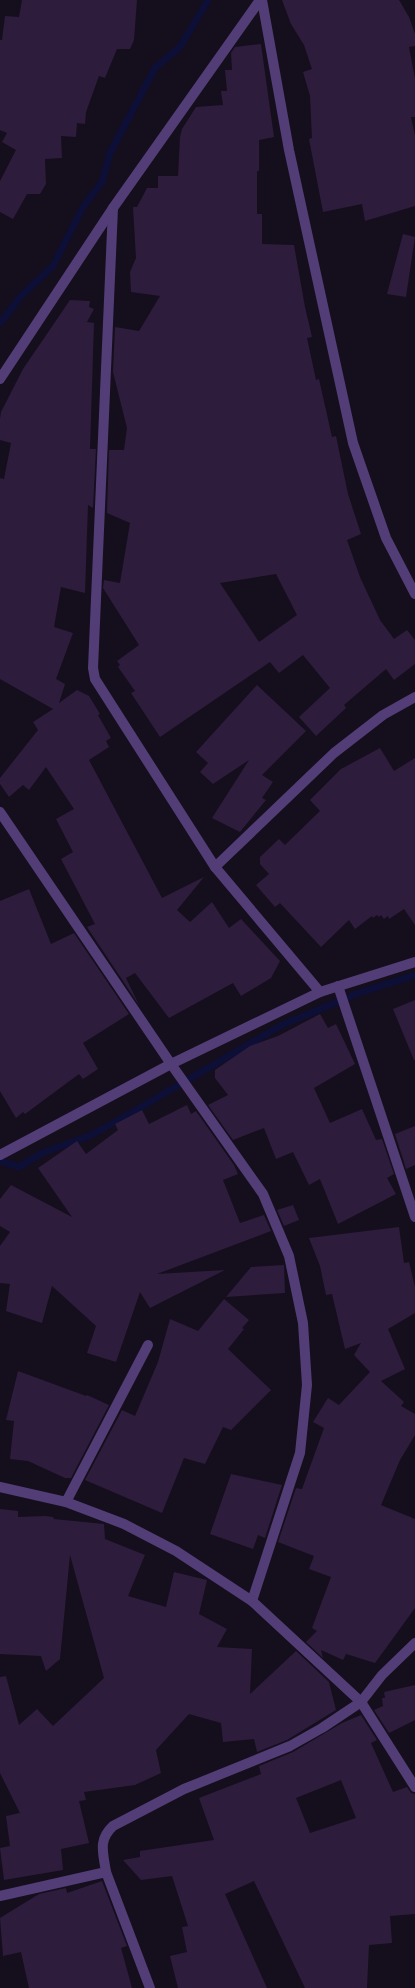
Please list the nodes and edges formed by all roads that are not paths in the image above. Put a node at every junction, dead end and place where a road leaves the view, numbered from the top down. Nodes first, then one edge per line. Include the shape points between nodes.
1 (261, 0) edge
2 (113, 208) junction
3 (0, 379) edge
4 (415, 594) edge
5 (415, 697) edge
6 (0, 812) edge
7 (215, 867) junction
8 (415, 962) edge
9 (338, 986) junction
10 (320, 992) junction
11 (171, 1064) junction
12 (0, 1155) edge
13 (415, 1217) edge
14 (148, 1345) dead end
15 (0, 1487) edge
16 (66, 1502) junction
17 (252, 1601) junction
18 (415, 1643) edge
19 (361, 1702) junction
20 (415, 1787) edge
21 (106, 1872) junction
22 (0, 1896) edge
23 (150, 1988) edge

1 - 2 street
1 - 4 street via 289,150 353,444 386,538
2 - 3 street
2 - 7 street via 93,668 100,690
5 - 7 street via 383,715 334,753
6 - 11 street
7 - 10 street
8 - 9 street
9 - 10 street
9 - 13 street
10 - 11 street
11 - 12 street
11 - 17 street via 263,1194 289,1256 303,1323 307,1385 300,1453
14 - 16 street
15 - 16 street
16 - 17 street via 124,1524 176,1551
17 - 19 street
18 - 19 street via 382,1675
19 - 20 street
19 - 21 street via 290,1746 184,1790 114,1826 105,1833 102,1844
21 - 22 street
21 - 23 street

